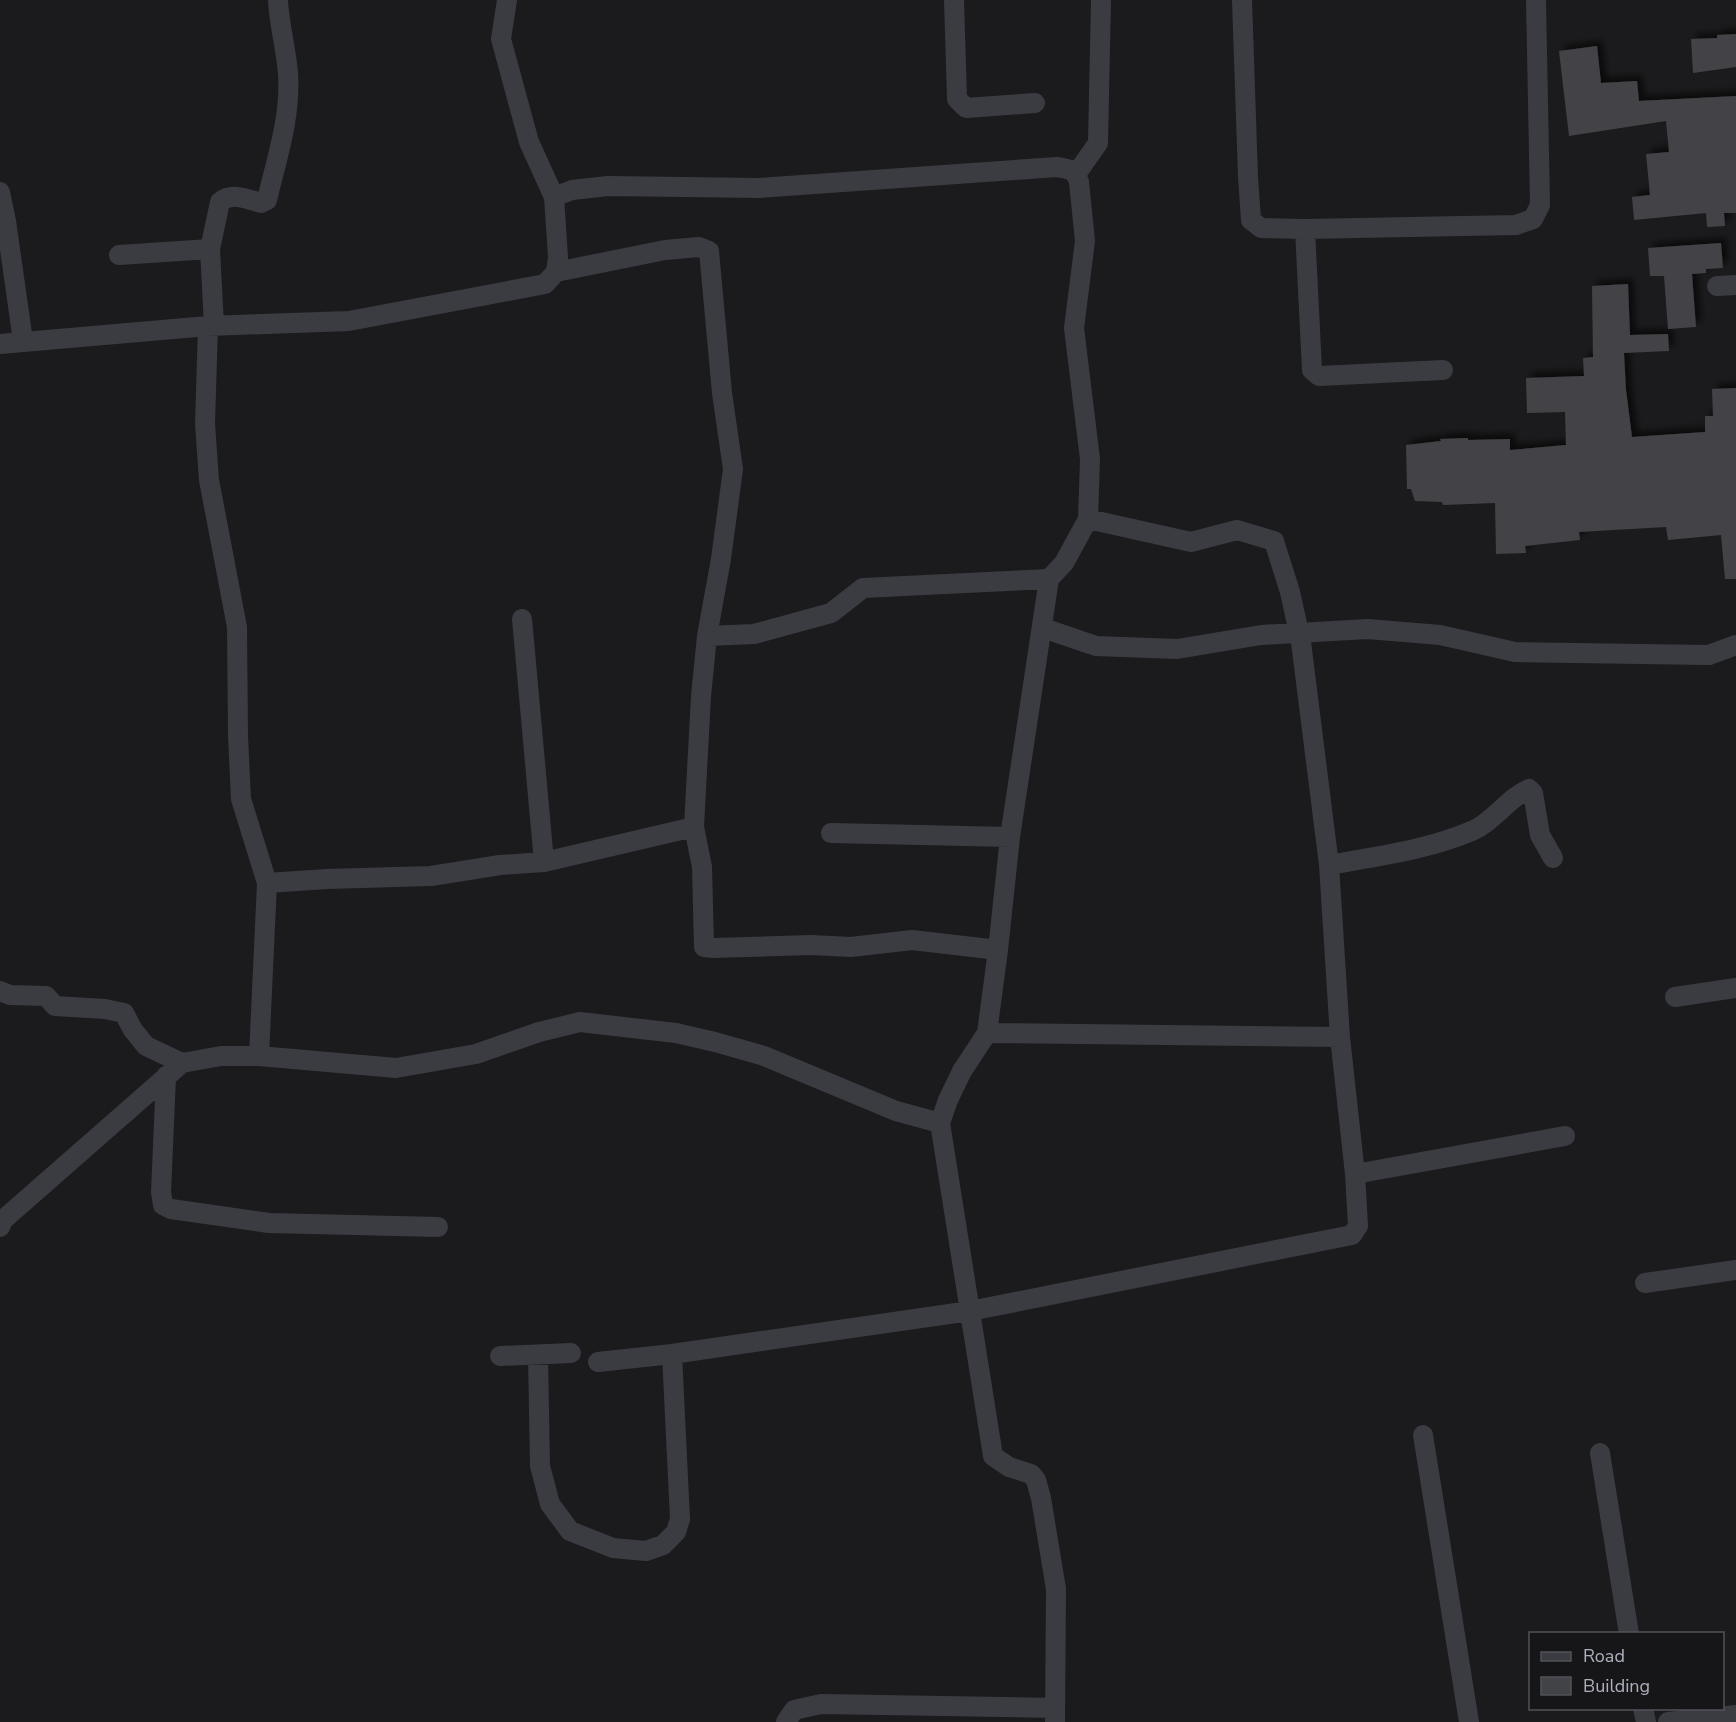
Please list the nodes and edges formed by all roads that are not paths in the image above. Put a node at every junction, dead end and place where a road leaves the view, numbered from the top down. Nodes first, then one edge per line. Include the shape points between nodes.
1 (278, 0) edge
2 (507, 0) edge
3 (954, 0) edge
4 (1101, 0) edge
5 (1242, 0) edge
6 (1536, 0) edge
7 (1035, 103) dead end
8 (1077, 173) junction
9 (0, 192) edge
10 (554, 196) junction
11 (1305, 229) junction
12 (210, 249) junction
13 (118, 255) dead end
14 (556, 272) junction
15 (211, 326) junction
16 (22, 341) junction
17 (0, 344) edge
18 (1443, 370) dead end
19 (1088, 519) junction
20 (1049, 579) junction
21 (522, 619) dead end
22 (1043, 628) junction
23 (1299, 633) junction
24 (707, 636) junction
25 (1736, 645) edge
26 (694, 827) junction
27 (831, 833) dead end
28 (1010, 837) junction
29 (1553, 858) dead end
30 (544, 862) junction
31 (1329, 865) junction
32 (267, 883) junction
33 (998, 950) junction
34 (1736, 988) edge
35 (0, 991) edge
36 (1675, 997) dead end
37 (987, 1033) junction
38 (1340, 1037) junction
39 (259, 1056) junction
40 (182, 1063) junction
41 (166, 1076) junction
42 (940, 1123) junction
43 (1565, 1136) dead end
44 (1355, 1174) junction
45 (0, 1227) edge
46 (438, 1227) dead end
47 (1736, 1270) edge
48 (1645, 1283) dead end
49 (970, 1311) junction
50 (571, 1353) dead end
51 (672, 1354) junction
52 (538, 1355) junction
53 (500, 1356) dead end
54 (598, 1362) dead end
55 (1423, 1435) dead end
56 (1600, 1454) dead end
57 (1629, 1632) edge
58 (1055, 1715) edge
59 (1736, 1715) edge
60 (786, 1722) edge
61 (1469, 1722) edge
62 (1668, 1722) edge

1 - 12 street via 288,74 287,118 267,200 261,203 234,196 220,202
2 - 10 street via 501,39 529,142
3 - 7 street via 957,99 966,108
4 - 8 street via 1098,143
5 - 11 street via 1251,220 1261,228
6 - 11 street via 1540,206 1533,219 1516,225
8 - 10 street via 1057,167 759,188 608,186
8 - 19 street via 1085,242 1074,328 1090,459
9 - 16 street
10 - 14 street
11 - 18 street via 1312,370 1319,376
12 - 13 street
12 - 15 street
14 - 15 street via 545,284 349,321
14 - 24 street via 665,250 699,247 709,251 733,469
15 - 16 street
15 - 32 street via 205,424 209,480 237,627 241,799
16 - 17 street
19 - 20 street via 1064,563
19 - 23 street via 1191,542 1237,530 1274,541
20 - 22 street
20 - 24 street via 863,588 831,613 754,634
21 - 30 street
22 - 23 street via 1096,646 1177,649 1261,634
22 - 28 street
23 - 25 street via 1368,629 1440,636 1526,652 1709,655
23 - 31 street
24 - 26 street
26 - 30 street
26 - 33 street via 702,867 704,947 851,947 912,940
27 - 28 street
28 - 33 street
29 - 31 street via 1540,835 1529,789 1476,829 1413,850
30 - 32 street via 431,876
31 - 38 street
32 - 39 street
33 - 37 street
34 - 36 street
35 - 40 street via 46,996 55,1006 124,1012 146,1046
37 - 38 street
37 - 42 street via 962,1071
38 - 44 street
39 - 40 street via 221,1056
39 - 42 street via 396,1068 476,1054 580,1022 676,1033 715,1042 764,1056 897,1111
40 - 41 street
41 - 45 street via 3,1220
41 - 46 street via 163,1205 269,1223
42 - 49 street
43 - 44 street
44 - 49 street via 1358,1226 1352,1235
47 - 48 street
49 - 51 street
49 - 58 street via 993,1456 1009,1467 1031,1474 1041,1498 1056,1590
50 - 52 street
51 - 52 street via 680,1519 676,1532 663,1545 646,1551 613,1548 570,1531 550,1504 540,1466
51 - 54 street
52 - 53 street
55 - 61 street
56 - 57 street
58 - 60 street via 821,1704 794,1710
59 - 62 street

